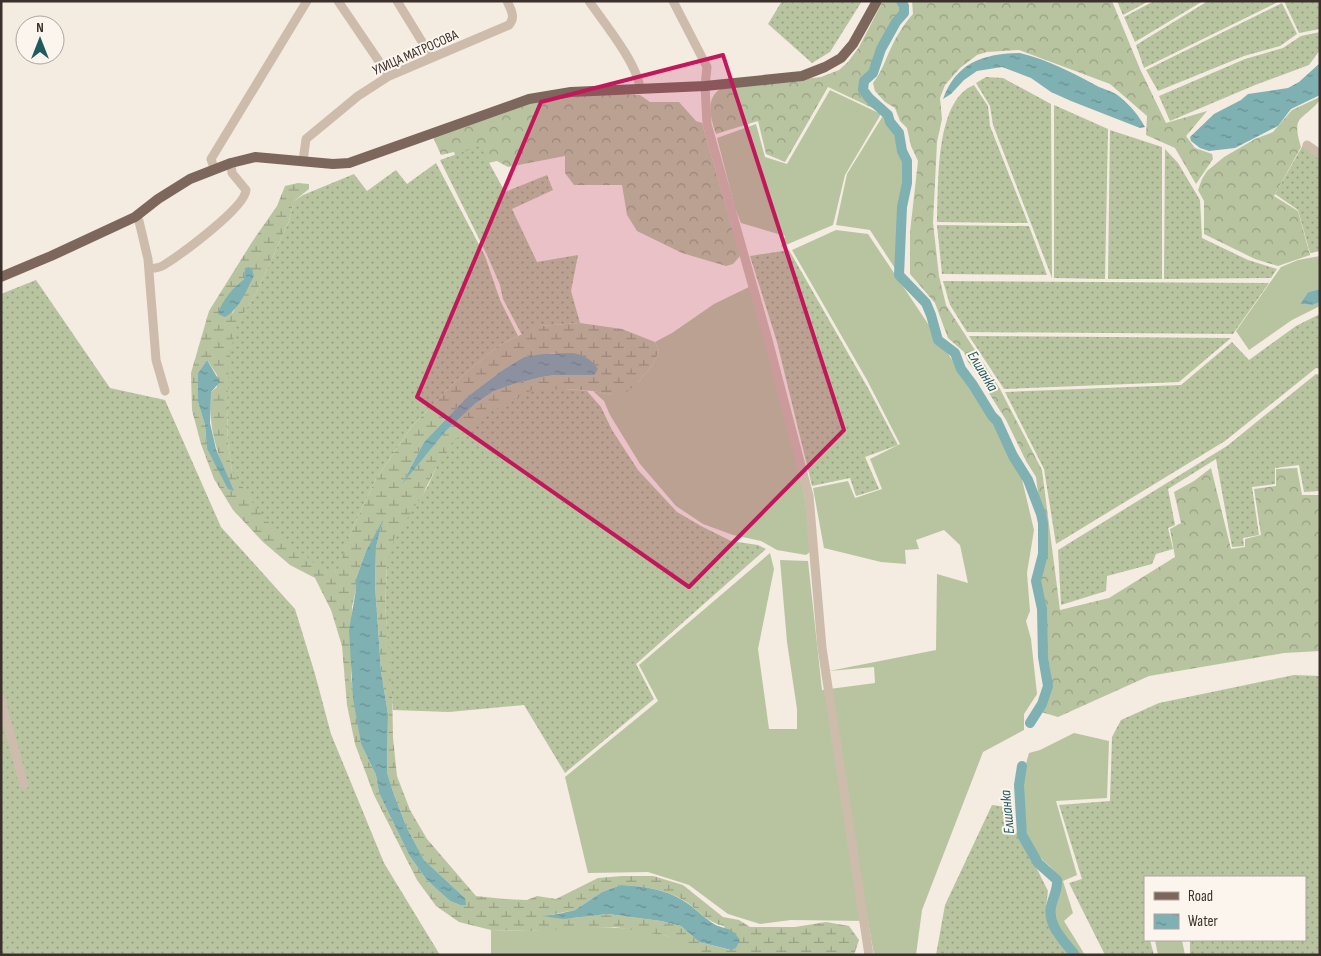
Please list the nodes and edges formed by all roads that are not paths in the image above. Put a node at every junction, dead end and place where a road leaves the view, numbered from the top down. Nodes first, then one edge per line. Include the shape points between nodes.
1 (307, 1) edge
2 (338, 1) edge
3 (397, 1) edge
4 (507, 1) edge
5 (589, 1) edge
6 (673, 1) edge
7 (877, 1) edge
8 (432, 58) junction
9 (389, 76) junction
10 (705, 86) junction
11 (640, 89) junction
12 (1307, 145) dead end
13 (1320, 154) edge
14 (303, 161) junction
15 (231, 163) junction
16 (214, 168) junction
17 (136, 217) junction
18 (149, 269) junction
19 (1, 277) edge
20 (165, 391) dead end
21 (1, 700) edge
22 (24, 785) dead end
23 (869, 955) edge

1 - 16 street via 211,158
2 - 9 street
3 - 8 street
4 - 8 street, УЛИЦА МАТРОСОВА via 512,14 511,22 504,28
5 - 11 street via 639,79
6 - 10 street via 707,67
7 - 10 main road via 853,44 841,58 825,67 802,76
8 - 9 street, УЛИЦА МАТРОСОВА
9 - 14 street, УЛИЦА МАТРОСОВА via 358,96 306,139
10 - 11 main road
10 - 23 street via 707,124 809,496 822,648
11 - 14 main road via 571,92 529,99 349,163
12 - 13 street
14 - 15 main road via 255,157
15 - 16 main road
15 - 18 street via 232,173 246,190 239,204 201,238 162,266
16 - 17 main road via 158,199
17 - 18 street
17 - 19 main road
18 - 20 street via 156,360
21 - 22 street

